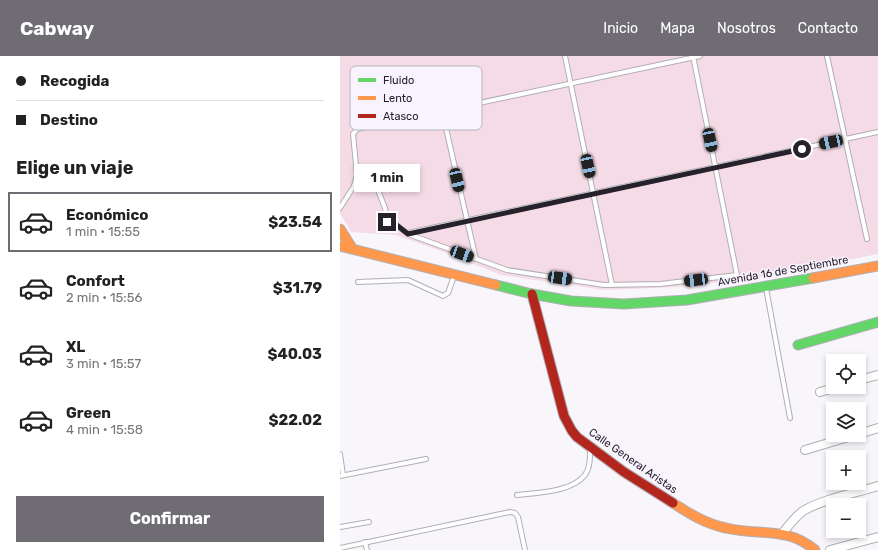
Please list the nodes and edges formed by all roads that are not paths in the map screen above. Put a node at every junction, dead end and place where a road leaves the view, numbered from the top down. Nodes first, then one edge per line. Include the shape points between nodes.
1 (565, 56) edge
2 (700, 56) edge
3 (827, 56) edge
4 (693, 57) edge
5 (571, 83) junction
6 (482, 102) edge
7 (356, 130) edge
8 (446, 130) edge
9 (878, 132) edge
10 (845, 139) junction
11 (715, 167) junction
12 (354, 186) junction
13 (594, 194) junction
14 (340, 208) edge
15 (467, 221) junction
16 (340, 229) edge
17 (408, 234) junction
18 (867, 240) dead end
19 (340, 246) edge
20 (352, 248) junction
21 (476, 259) junction
22 (878, 266) edge
23 (455, 274) junction
24 (358, 282) dead end
25 (612, 285) junction
26 (766, 287) junction
27 (532, 294) junction
28 (878, 322) edge
29 (798, 345) dead end
30 (878, 375) edge
31 (866, 378) edge
32 (826, 390) edge
33 (820, 392) dead end
34 (790, 418) dead end
35 (878, 428) edge
36 (866, 432) edge
37 (832, 442) edge
38 (590, 448) junction
39 (805, 450) dead end
40 (340, 455) edge
41 (426, 459) dead end
42 (342, 476) edge
43 (878, 486) edge
44 (517, 495) dead end
45 (369, 522) dead end
46 (340, 527) edge
47 (782, 534) junction
48 (878, 537) edge
49 (365, 542) junction
50 (340, 548) edge
51 (367, 550) edge
52 (526, 550) edge
53 (815, 550) edge
54 (830, 550) edge

1 - 5 lane
2 - 4 lane
3 - 10 lane
4 - 5 lane
4 - 11 lane
5 - 6 lane
5 - 13 lane
7 - 12 lane via 353,134 357,175
8 - 15 lane
9 - 10 lane
10 - 11 lane
10 - 18 lane
11 - 13 lane
11 - 25 lane via 737,275 660,284
12 - 14 lane
12 - 17 lane via 376,185 385,208 387,222 394,223
13 - 15 lane
13 - 25 lane
15 - 17 lane
15 - 21 lane
16 - 20 main road
17 - 21 lane
19 - 20 main road, Avenida 16 de Septiembre
20 - 23 main road, Avenida 16 de Septiembre
21 - 25 lane via 507,270
22 - 26 main road, Avenida 16 de Septiembre
23 - 24 lane via 448,293 443,296 408,280
23 - 27 main road, Avenida 16 de Septiembre
26 - 27 main road, Avenida 16 de Septiembre via 687,300 624,304 571,301
26 - 34 lane
27 - 38 main road, Calle General Aristas via 564,416 572,431
28 - 29 main road
30 - 31 street
32 - 33 street
35 - 36 street
37 - 39 street
38 - 44 lane via 590,466 578,482 557,490
38 - 47 main road, Calle General Aristas via 702,521 727,529
40 - 42 lane
41 - 42 lane
43 - 47 street via 810,508 795,519
45 - 46 lane
47 - 53 main road, Calle General Aristas via 805,542
48 - 54 street
49 - 50 lane
49 - 51 lane
49 - 52 lane via 510,512 518,517

